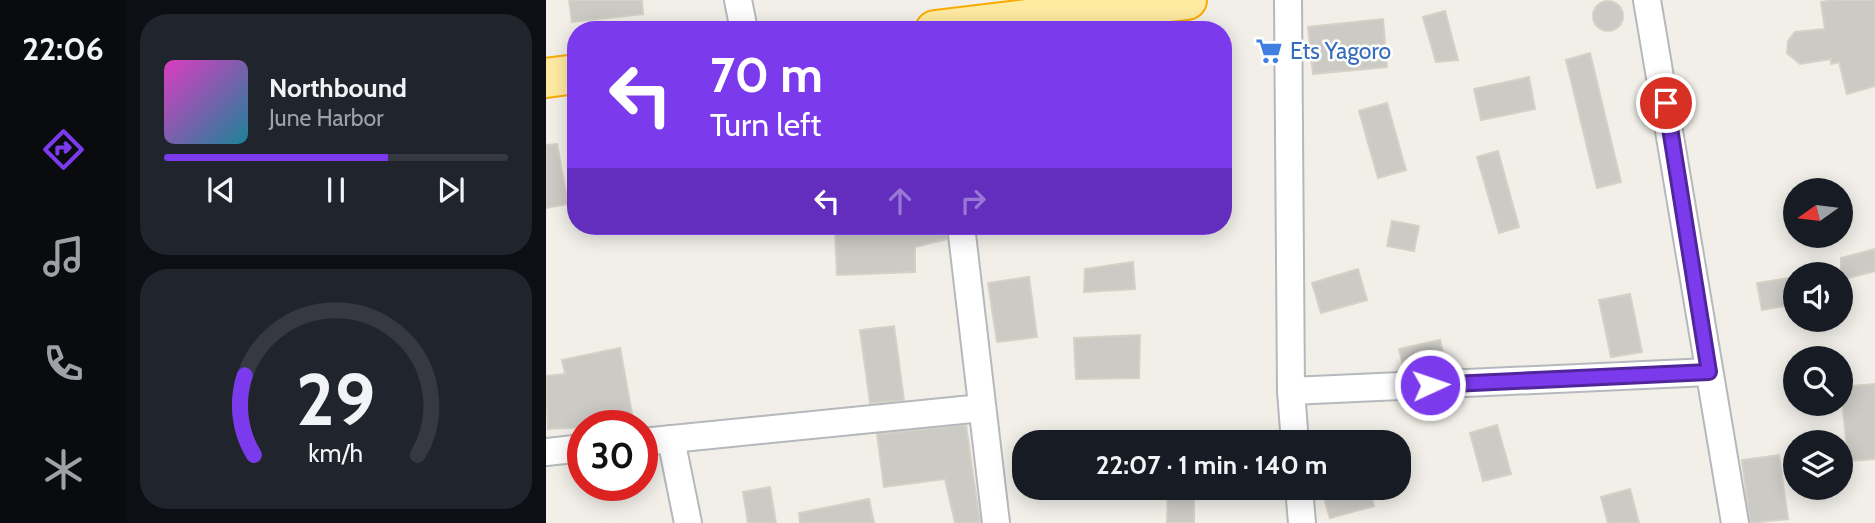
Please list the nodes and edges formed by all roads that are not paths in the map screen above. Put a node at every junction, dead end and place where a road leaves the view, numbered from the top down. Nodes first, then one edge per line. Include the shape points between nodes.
1 (738, 0) edge
2 (1187, 0) edge
3 (1288, 0) edge
4 (1647, 0) edge
5 (980, 12) edge
6 (742, 21) edge
7 (958, 21) edge
8 (567, 75) edge
9 (546, 78) edge
10 (962, 235) edge
11 (1709, 372) junction
12 (1291, 391) junction
13 (982, 408) junction
14 (1295, 430) edge
15 (671, 439) junction
16 (658, 440) edge
17 (567, 450) edge
18 (546, 452) edge
19 (1300, 500) edge
20 (688, 523) edge
21 (996, 523) edge
22 (1302, 523) edge
23 (1735, 523) edge

1 - 6 street
2 - 5 highway
3 - 12 street
4 - 11 street
5 - 7 highway
8 - 9 highway
10 - 13 street
11 - 12 street
11 - 23 street
12 - 14 street
13 - 15 street
13 - 21 street
15 - 16 street
15 - 20 street
17 - 18 street
19 - 22 street

